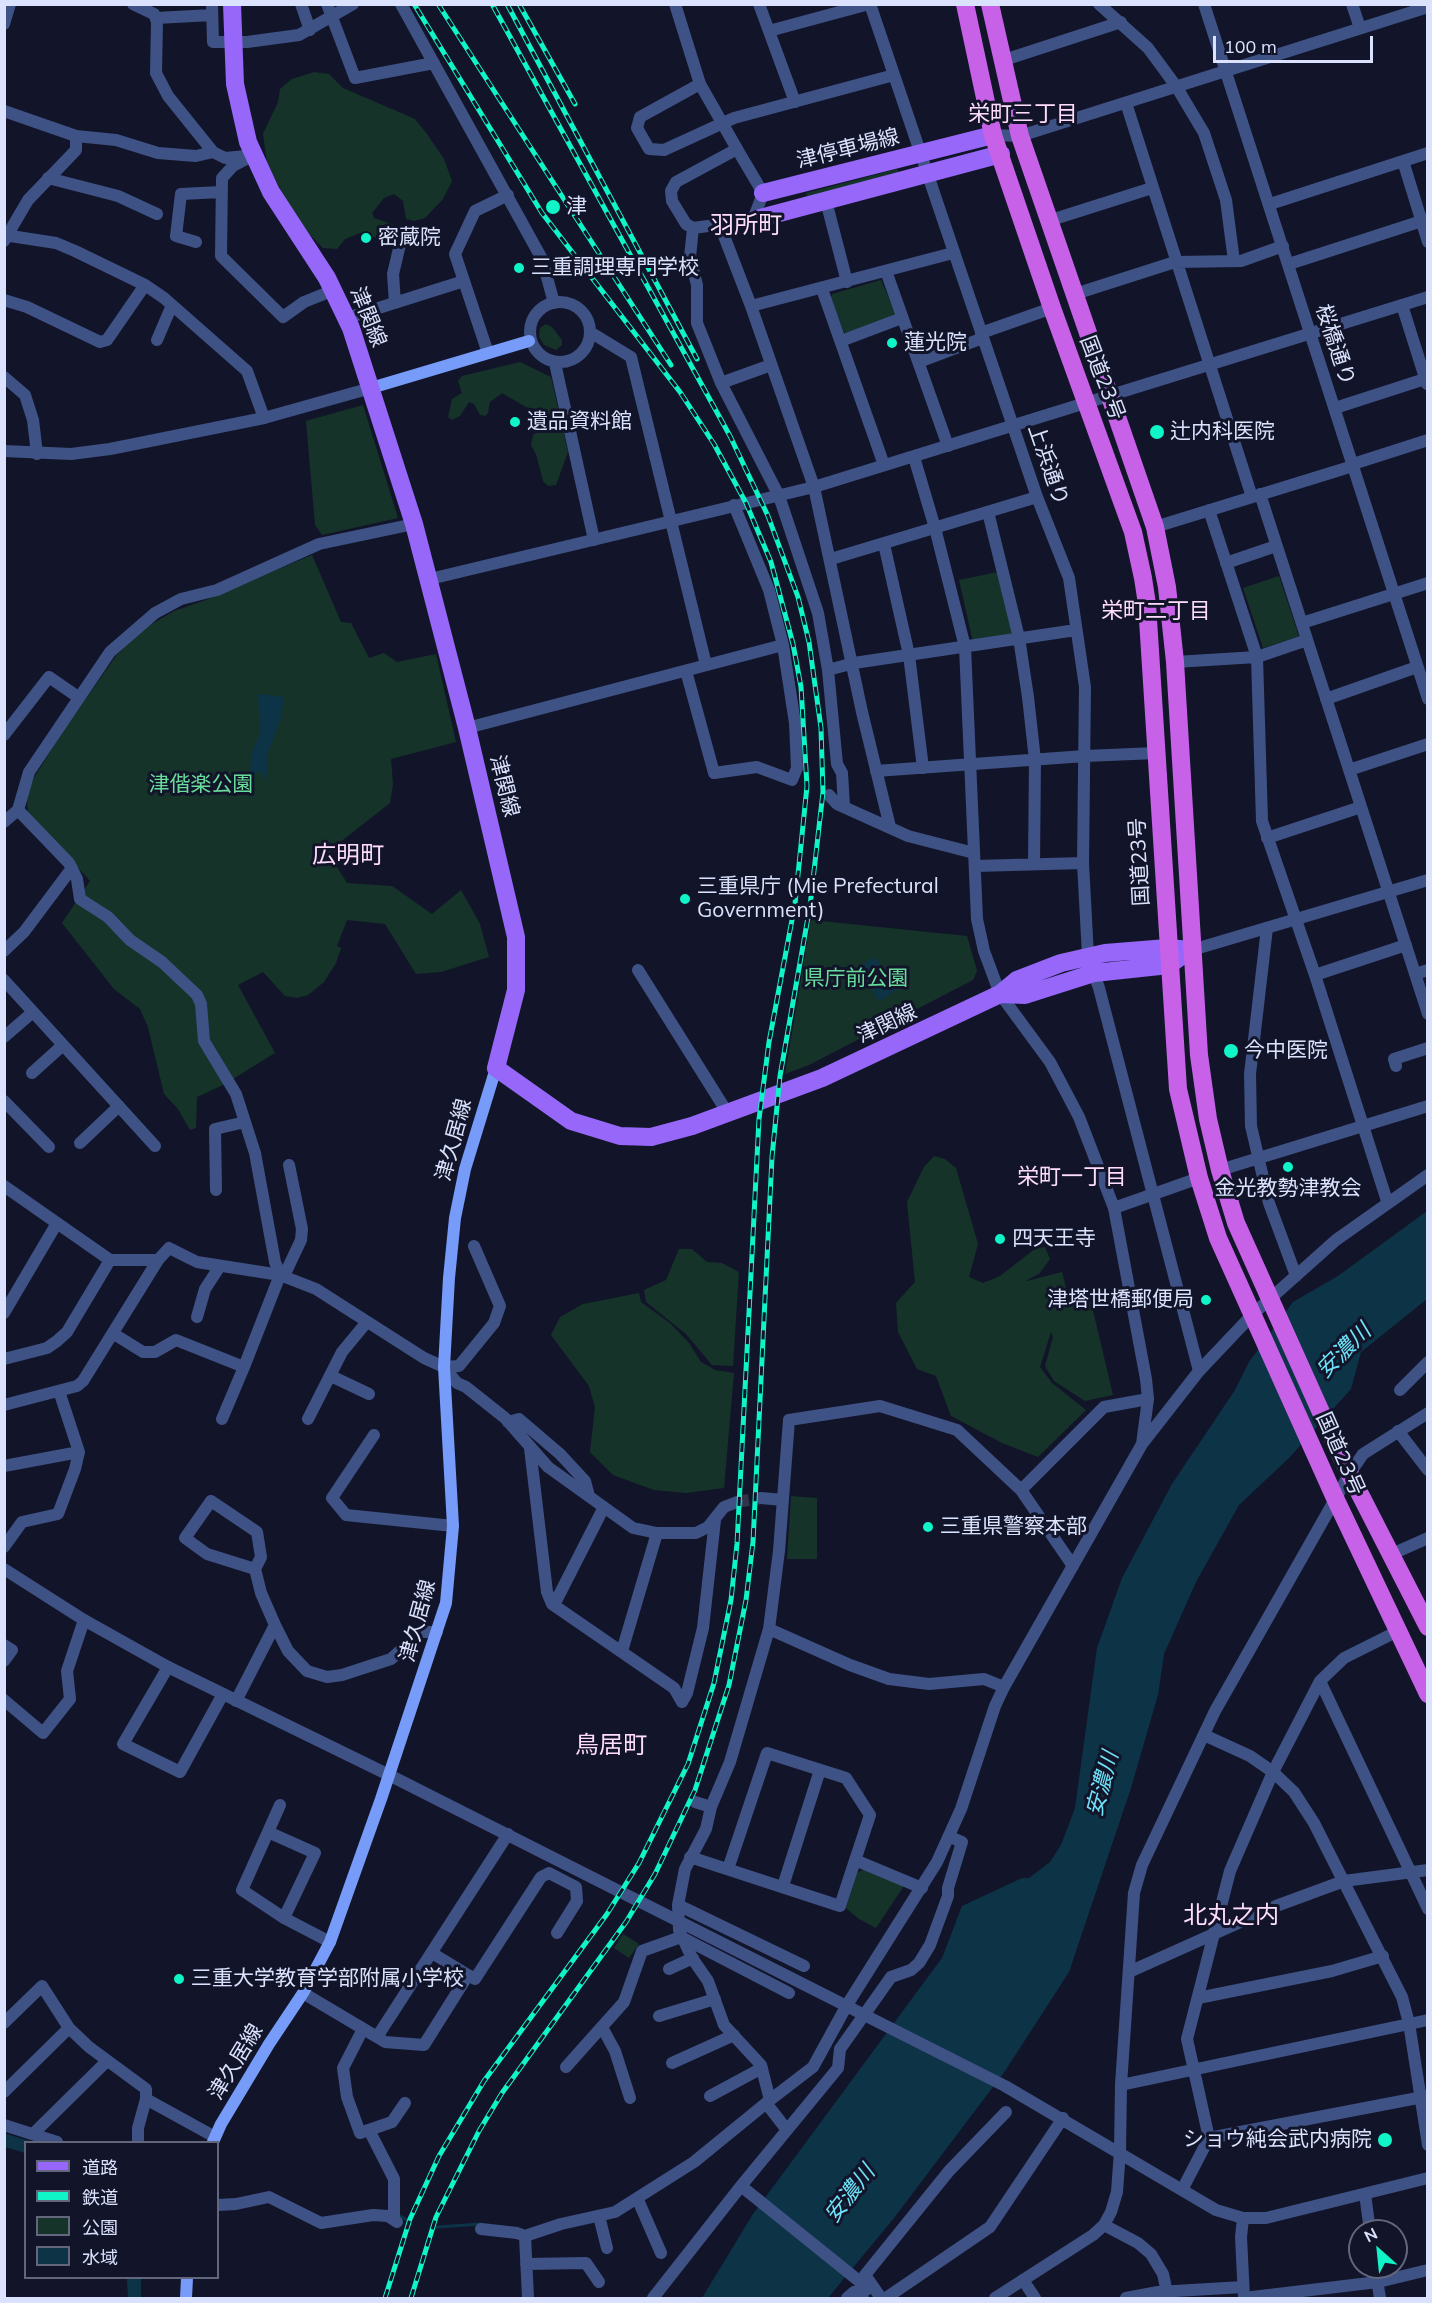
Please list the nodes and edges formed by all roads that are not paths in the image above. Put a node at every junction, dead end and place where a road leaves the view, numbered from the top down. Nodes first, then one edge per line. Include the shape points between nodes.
1 (10, 4) edge
2 (133, 4) edge
3 (231, 4) edge
4 (301, 4) edge
5 (327, 4) edge
6 (353, 4) edge
7 (401, 4) edge
8 (675, 4) edge
9 (759, 4) edge
10 (869, 4) edge
11 (965, 4) edge
12 (990, 4) edge
13 (1099, 4) edge
14 (1204, 4) edge
15 (1352, 4) edge
16 (1428, 7) edge
17 (212, 10) edge
18 (333, 17) junction
19 (156, 18) junction
20 (1121, 22) junction
21 (4, 24) edge
22 (1360, 28) junction
23 (310, 30) junction
24 (769, 32) junction
25 (231, 42) junction
26 (1001, 61) junction
27 (434, 63) junction
28 (1227, 69) junction
29 (894, 75) junction
30 (700, 84) junction
31 (1176, 86) junction
32 (795, 102) junction
33 (1126, 103) junction
34 (4, 111) edge
35 (723, 124) junction
36 (993, 135) junction
37 (76, 136) junction
38 (1020, 136) junction
39 (737, 149) junction
40 (213, 152) junction
41 (1428, 153) edge
42 (921, 154) junction
43 (1000, 154) junction
44 (252, 156) junction
45 (1402, 161) junction
46 (927, 174) junction
47 (48, 178) junction
48 (1152, 188) junction
49 (221, 192) junction
50 (763, 193) junction
51 (508, 195) junction
52 (826, 201) junction
53 (1270, 204) junction
54 (158, 214) dead end
55 (753, 220) junction
56 (1424, 220) edge
57 (1048, 221) junction
58 (719, 224) junction
59 (693, 228) junction
60 (402, 236) dead end
61 (5, 238) edge
62 (196, 242) dead end
63 (1428, 242) edge
64 (1283, 246) junction
65 (953, 253) junction
66 (1234, 261) junction
67 (1176, 262) junction
68 (1289, 264) junction
69 (886, 271) junction
70 (464, 281) junction
71 (847, 282) junction
72 (145, 285) junction
73 (822, 289) junction
74 (333, 290) junction
75 (1075, 294) junction
76 (1428, 297) edge
77 (4, 300) edge
78 (395, 303) junction
79 (554, 303) junction
80 (172, 305) junction
81 (1402, 305) junction
82 (751, 306) junction
83 (1052, 308) junction
84 (348, 318) junction
85 (902, 318) junction
86 (590, 332) junction
87 (1311, 333) junction
88 (982, 335) junction
89 (157, 340) dead end
90 (529, 341) junction
91 (841, 341) junction
92 (488, 353) junction
93 (919, 362) junction
94 (555, 363) junction
95 (771, 365) junction
96 (1209, 366) junction
97 (4, 377) edge
98 (1427, 380) edge
99 (721, 384) junction
100 (371, 388) junction
101 (1111, 397) junction
102 (1088, 404) junction
103 (1335, 408) junction
104 (264, 418) junction
105 (1013, 426) junction
106 (1428, 440) edge
107 (948, 446) junction
108 (4, 451) edge
109 (37, 454) junction
110 (914, 457) junction
111 (885, 465) junction
112 (1353, 465) junction
113 (814, 487) junction
114 (778, 496) junction
115 (1037, 496) junction
116 (1256, 496) junction
117 (734, 505) junction
118 (1209, 510) junction
119 (988, 512) junction
120 (672, 521) junction
121 (414, 524) junction
122 (1155, 527) junction
123 (936, 528) junction
124 (594, 540) junction
125 (884, 544) junction
126 (1276, 546) junction
127 (831, 559) junction
128 (1226, 563) junction
129 (430, 579) junction
130 (1428, 583) edge
131 (1394, 594) junction
132 (1302, 623) junction
133 (1076, 630) junction
134 (1019, 638) junction
135 (1307, 640) junction
136 (783, 645) junction
137 (964, 647) junction
138 (909, 655) junction
139 (1257, 657) junction
140 (1175, 662) junction
141 (854, 663) junction
142 (706, 665) junction
143 (1417, 667) junction
144 (828, 670) junction
145 (686, 671) junction
146 (78, 698) junction
147 (1326, 699) junction
148 (1428, 699) edge
149 (467, 728) junction
150 (6, 730) edge
151 (1428, 744) edge
152 (1156, 753) junction
153 (1085, 756) junction
154 (1035, 760) junction
155 (970, 765) junction
156 (923, 768) junction
157 (1349, 770) junction
158 (876, 771) junction
159 (829, 795) dead end
160 (844, 806) junction
161 (1361, 807) junction
162 (18, 810) junction
163 (4, 822) edge
164 (890, 827) junction
165 (1267, 838) junction
166 (974, 859) junction
167 (1083, 863) junction
168 (1034, 864) junction
169 (72, 868) junction
170 (1428, 880) edge
171 (1389, 891) junction
172 (1296, 919) junction
173 (1267, 928) junction
174 (1406, 945) junction
175 (1192, 950) junction
176 (4, 951) edge
177 (1168, 956) junction
178 (1091, 965) junction
179 (638, 970) dead end
180 (1421, 972) edge
181 (1315, 975) junction
182 (4, 980) edge
183 (1000, 994) junction
184 (33, 1012) junction
185 (1428, 1014) edge
186 (4, 1037) edge
187 (63, 1045) junction
188 (1428, 1048) edge
189 (1396, 1066) dead end
190 (496, 1068) junction
191 (32, 1073) dead end
192 (4, 1101) edge
193 (118, 1106) junction
194 (1428, 1106) edge
195 (727, 1113) junction
196 (245, 1122) junction
197 (1363, 1125) junction
198 (80, 1143) dead end
199 (154, 1146) dead end
200 (49, 1147) dead end
201 (1256, 1159) junction
202 (290, 1165) dead end
203 (1220, 1170) junction
204 (1428, 1175) edge
205 (1199, 1178) junction
206 (5, 1188) edge
207 (216, 1190) dead end
208 (1153, 1194) junction
209 (1387, 1201) junction
210 (1114, 1208) junction
211 (57, 1223) junction
212 (474, 1246) dead end
213 (110, 1260) junction
214 (158, 1260) junction
215 (220, 1266) junction
216 (282, 1275) junction
217 (1296, 1276) junction
218 (1271, 1300) junction
219 (4, 1313) edge
220 (197, 1317) dead end
221 (1255, 1317) junction
222 (366, 1323) junction
223 (114, 1334) junction
224 (5, 1356) edge
225 (1428, 1362) edge
226 (444, 1367) junction
227 (244, 1368) junction
228 (1199, 1371) junction
229 (331, 1376) junction
230 (1400, 1390) dead end
231 (59, 1391) junction
232 (369, 1394) dead end
233 (1148, 1399) junction
234 (4, 1405) edge
235 (1428, 1413) edge
236 (222, 1419) dead end
237 (308, 1419) dead end
238 (508, 1422) junction
239 (1398, 1431) junction
240 (374, 1435) dead end
241 (1142, 1444) junction
242 (530, 1448) junction
243 (79, 1452) junction
244 (4, 1466) edge
245 (1346, 1466) junction
246 (1428, 1470) edge
247 (1021, 1490) junction
248 (1332, 1492) junction
249 (589, 1496) junction
250 (761, 1498) tunnel mouth
251 (783, 1500) junction
252 (737, 1502) tunnel mouth
253 (604, 1507) junction
254 (715, 1520) junction
255 (453, 1526) junction
256 (657, 1533) junction
257 (1428, 1538) edge
258 (4, 1547) edge
259 (1392, 1554) junction
260 (1073, 1566) junction
261 (4, 1569) edge
262 (255, 1569) junction
263 (554, 1605) junction
264 (84, 1620) junction
265 (275, 1625) junction
266 (1428, 1627) edge
267 (769, 1629) junction
268 (437, 1632) junction
269 (1396, 1632) junction
270 (4, 1645) edge
271 (622, 1651) junction
272 (4, 1660) edge
273 (168, 1667) junction
274 (1320, 1681) junction
275 (1004, 1687) junction
276 (222, 1694) junction
277 (1428, 1694) edge
278 (4, 1700) edge
279 (237, 1701) junction
280 (1204, 1735) junction
281 (820, 1770) junction
282 (1272, 1772) junction
283 (389, 1774) junction
284 (695, 1802) dead end
285 (280, 1805) dead end
286 (711, 1807) junction
287 (268, 1832) junction
288 (507, 1834) junction
289 (950, 1837) junction
290 (690, 1857) junction
291 (855, 1860) junction
292 (728, 1869) junction
293 (1428, 1870) edge
294 (1410, 1873) junction
295 (1344, 1881) junction
296 (783, 1886) junction
297 (922, 1888) junction
298 (678, 1905) junction
299 (1428, 1909) edge
300 (284, 1918) junction
301 (557, 1933) dead end
302 (1214, 1934) junction
303 (681, 1937) junction
304 (330, 1942) junction
305 (432, 1953) junction
306 (1383, 1956) junction
307 (693, 1959) junction
308 (804, 1966) dead end
309 (669, 1969) dead end
310 (1129, 1972) junction
311 (468, 1975) junction
312 (303, 1993) junction
313 (789, 1993) dead end
314 (1198, 1998) junction
315 (715, 1999) junction
316 (852, 2008) junction
317 (659, 2016) dead end
318 (1428, 2020) edge
319 (4, 2022) edge
320 (1409, 2023) junction
321 (69, 2028) junction
322 (363, 2029) junction
323 (603, 2029) junction
324 (734, 2035) junction
325 (377, 2037) junction
326 (107, 2061) junction
327 (672, 2063) dead end
328 (566, 2067) dead end
329 (762, 2068) junction
330 (1193, 2070) junction
331 (1121, 2085) junction
332 (4, 2092) edge
333 (710, 2096) dead end
334 (1424, 2097) edge
335 (630, 2098) dead end
336 (146, 2099) junction
337 (768, 2101) junction
338 (405, 2103) dead end
339 (1006, 2112) dead end
340 (1063, 2118) junction
341 (4, 2125) edge
342 (369, 2130) junction
343 (787, 2130) junction
344 (33, 2134) junction
345 (1209, 2138) junction
346 (214, 2140) edge
347 (54, 2141) edge
348 (138, 2141) edge
349 (1428, 2145) edge
350 (1119, 2151) junction
351 (1428, 2178) edge
352 (741, 2186) junction
353 (1182, 2190) junction
354 (1365, 2194) junction
355 (638, 2200) junction
356 (219, 2205) edge
357 (599, 2216) junction
358 (1243, 2218) junction
359 (1368, 2219) edge
360 (1104, 2225) junction
361 (481, 2229) dead end
362 (525, 2236) junction
363 (607, 2248) dead end
364 (660, 2253) dead end
365 (526, 2264) junction
366 (1428, 2270) edge
367 (187, 2279) edge
368 (1377, 2279) edge
369 (1023, 2280) junction
370 (599, 2282) dead end
371 (1378, 2282) junction
372 (1244, 2294) edge
373 (1314, 2294) edge
374 (1168, 2295) edge
375 (186, 2298) edge
376 (528, 2298) edge
377 (653, 2298) edge
378 (847, 2298) edge
379 (863, 2298) edge
380 (872, 2298) edge
381 (881, 2298) edge
382 (886, 2298) edge
383 (995, 2298) edge
384 (1035, 2298) edge
385 (1126, 2298) edge
386 (1380, 2298) edge

1 - 21 street
2 - 19 street
3 - 25 main road, 津関線
4 - 23 street
5 - 18 street
6 - 18 street
7 - 27 street
8 - 30 street
9 - 24 street
10 - 24 street
10 - 29 street, 上浜通り
11 - 36 highway, 国道23号
12 - 26 highway, 国道23号
13 - 20 street
14 - 28 street, 桜橋通り
15 - 22 street
16 - 22 street
17 - 19 street
17 - 25 street via 213,42
18 - 23 street
18 - 27 street via 355,78
19 - 40 street via 157,80
20 - 26 street
20 - 31 street via 1148,48
22 - 28 street
23 - 25 street via 284,39
24 - 32 street
25 - 44 main road, 津関線 via 239,109
26 - 38 highway, 国道23号
27 - 51 street
28 - 31 street
28 - 53 street, 桜橋通り
29 - 32 street
29 - 42 street, 上浜通り
30 - 35 street
30 - 35 street via 640,117 637,128 649,149 664,150
31 - 33 street
31 - 66 street via 1214,158 1226,200
32 - 35 street
33 - 38 street
33 - 48 street
34 - 37 street
35 - 39 street
36 - 38 street
36 - 42 main road, 津停車場線
36 - 43 highway, 国道23号
37 - 40 street via 116,140 177,156
37 - 47 street via 76,150
38 - 43 street
38 - 57 highway, 国道23号
39 - 50 street
39 - 59 street via 676,182 671,191 672,201 686,224
40 - 44 street via 225,158
41 - 45 street
42 - 46 street, 上浜通り
42 - 50 main road, 津停車場線
43 - 46 main road, 津停車場線
43 - 83 highway, 国道23号
44 - 49 street via 223,175
44 - 74 main road, 津関線
45 - 53 street
45 - 56 street
46 - 52 main road, 津停車場線
46 - 65 street, 上浜通り
47 - 54 street via 118,196
47 - 61 street via 28,200
48 - 57 street
48 - 67 street
49 - 62 street via 181,194 176,236
49 - 74 street via 221,256 283,317 304,302
50 - 55 street
51 - 70 street via 475,211 455,254
51 - 79 street via 544,264
52 - 55 main road, 津停車場線
52 - 71 street
53 - 64 street, 桜橋通り
55 - 58 street
56 - 63 street
56 - 68 street
57 - 75 highway, 国道23号
58 - 59 street
58 - 82 street
59 - 99 street via 690,257 697,285 698,323
60 - 78 street via 393,274
61 - 72 street via 56,243
64 - 66 street
64 - 68 street, 桜橋通り
65 - 69 street
65 - 88 street, 上浜通り
66 - 67 street
67 - 75 street
67 - 96 street
68 - 87 street, 桜橋通り
69 - 71 street
69 - 85 street
70 - 78 street
70 - 92 street
71 - 73 street
72 - 77 street via 107,340 100,342
72 - 80 street
73 - 82 street
73 - 91 street
74 - 84 main road, 津関線
75 - 101 highway, 国道23号
76 - 81 street
78 - 84 street
79 - 86 street via 577,307
79 - 90 street via 534,316
80 - 89 street
80 - 104 street via 247,371
81 - 87 street
81 - 98 street
82 - 95 street
83 - 88 street
83 - 102 highway, 国道23号
84 - 100 main road, 津関線
85 - 91 street
85 - 93 street
86 - 94 street via 584,351 576,358
86 - 120 street via 631,357
87 - 96 street
87 - 103 street, 桜橋通り
88 - 93 street
88 - 105 street, 上浜通り
90 - 92 main road
90 - 94 street via 538,353
91 - 111 street
92 - 100 main road
93 - 107 street
94 - 124 street
95 - 99 street
95 - 113 street
96 - 101 street
96 - 116 street
97 - 109 street via 25,395
98 - 103 street
99 - 114 street
100 - 104 street
100 - 121 main road, 津関線
101 - 102 street
101 - 122 highway, 国道23号
102 - 105 street
102 - 152 highway, 国道23号 via 1133,532 1143,579
103 - 112 street, 桜橋通り
104 - 109 street via 110,449
105 - 107 street
105 - 115 street, 上浜通り
106 - 112 street
107 - 110 street
108 - 109 street
110 - 111 street
110 - 123 street
111 - 113 street
112 - 116 street
112 - 131 street, 桜橋通り
113 - 114 street
113 - 127 street
114 - 117 street
114 - 144 street via 818,613
115 - 119 street
115 - 133 street, 上浜通り via 1068,578
116 - 118 street
116 - 126 street
117 - 120 street
117 - 136 street via 769,590
118 - 122 street
118 - 128 street
119 - 123 street
119 - 134 street
120 - 124 street
120 - 142 street
121 - 129 main road, 津関線
121 - 146 street via 319,544 217,590 169,605 134,629 110,652
122 - 140 highway, 国道23号 via 1167,587
123 - 125 street
123 - 137 street
124 - 129 street
125 - 127 street
125 - 138 street
126 - 128 street
126 - 132 street
127 - 141 street
128 - 139 street
129 - 149 main road, 津関線
130 - 131 street
131 - 132 street
131 - 143 street, 桜橋通り
132 - 135 street
133 - 134 street
133 - 153 street, 上浜通り via 1085,687
134 - 137 street
134 - 154 street
135 - 139 street
135 - 147 street
136 - 142 street
136 - 145 street via 795,723 797,768 792,780 758,767 714,773
137 - 138 street
137 - 155 street
138 - 141 street
138 - 156 street
139 - 140 street
139 - 165 street via 1262,821
140 - 175 highway, 国道23号
141 - 144 street
141 - 158 street
142 - 145 street
143 - 147 street
143 - 148 street, 桜橋通り
144 - 160 street
145 - 149 street
146 - 150 street via 49,676
146 - 162 street via 29,772
147 - 157 street
149 - 190 main road, 津関線 via 516,937 516,990
151 - 157 street
152 - 153 street
152 - 177 highway, 国道23号
153 - 154 street
153 - 167 street, 上浜通り
154 - 155 street
154 - 168 street
155 - 156 street
155 - 166 street
156 - 158 street
157 - 161 street
158 - 164 street
159 - 160 street
160 - 164 street
161 - 165 street
161 - 171 street
162 - 163 street
162 - 169 street
164 - 166 street
165 - 172 street
166 - 168 street
166 - 183 street via 979,929 988,967
167 - 168 street
167 - 178 street, 上浜通り
169 - 176 street via 24,932
169 - 196 street via 80,899 108,917 197,995 204,1041 236,1094
170 - 171 street
171 - 172 street
171 - 174 street
172 - 173 street
172 - 181 street
173 - 175 street
173 - 201 street via 1249,1095
174 - 180 street
174 - 181 street
175 - 177 main road, 津関線
175 - 203 highway, 国道23号 via 1203,1089
177 - 178 main road, 津関線
177 - 205 highway, 国道23号 via 1178,1089
178 - 183 main road, 津関線 via 1025,995
178 - 208 street, 上浜通り
179 - 195 street
180 - 185 street
181 - 197 street
182 - 184 street
183 - 195 main road, 津関線 via 810,1083
183 - 210 street via 1062,1084 1090,1140
184 - 186 street
184 - 187 street
187 - 191 street
187 - 193 street
188 - 189 street via 1394,1059
190 - 195 main road, 津関線 via 571,1121 620,1136 651,1137
190 - 226 main road, 津久居線 via 486,1092 455,1218
192 - 200 street
193 - 198 street
193 - 199 street
194 - 197 street
196 - 207 street via 215,1129
196 - 216 street via 255,1153 275,1262
197 - 201 street
197 - 209 street
201 - 203 street
201 - 217 street
202 - 216 street via 302,1229
203 - 218 highway, 国道23号 via 1236,1223
204 - 209 street
205 - 208 street
205 - 221 highway, 国道23号 via 1218,1238
206 - 211 street
208 - 210 street
208 - 228 street, 上浜通り
209 - 217 street
210 - 233 street
211 - 213 street
211 - 219 street
212 - 226 street via 498,1299 499,1311 494,1323 459,1366
213 - 214 street
213 - 224 street via 67,1332 47,1348
214 - 215 street via 169,1248 197,1262
214 - 223 street
215 - 216 street
215 - 220 street via 205,1289
216 - 222 street via 316,1290
216 - 227 street
217 - 218 street
218 - 221 street
218 - 245 highway, 国道23号
221 - 228 street
221 - 248 highway, 国道23号
222 - 226 street
222 - 229 street via 342,1352
223 - 227 street via 143,1352 155,1352 176,1340
223 - 231 street via 83,1381
225 - 230 street
226 - 238 street via 457,1383 494,1407
226 - 255 main road, 津久居線
227 - 236 street
228 - 241 street
229 - 232 street
229 - 237 street
231 - 234 street
231 - 243 street
233 - 241 street
233 - 247 street via 1104,1407
235 - 239 street
238 - 242 street
238 - 249 street via 519,1419 553,1448 585,1482
239 - 245 street
239 - 246 street
240 - 255 street via 332,1498 346,1515
241 - 260 street
242 - 249 street via 548,1467
242 - 263 street via 547,1592
243 - 244 street
243 - 258 street via 58,1514 22,1522
245 - 248 street
245 - 259 highway, 国道23号
247 - 251 street via 957,1430 880,1406 789,1420
247 - 260 street
248 - 269 highway, 国道23号
248 - 280 street
249 - 253 street
250 - 251 street
251 - 267 street
252 - 254 street via 724,1507
253 - 256 street via 633,1528
253 - 263 street
254 - 256 street via 696,1533
254 - 271 street via 703,1628 682,1702 674,1688
255 - 268 main road, 津久居線 via 451,1572
256 - 271 street
257 - 259 street
259 - 266 highway, 国道23号
260 - 275 street
261 - 264 street
262 - 262 street via 261,1557 257,1532 211,1501 185,1538 207,1554
262 - 265 street
263 - 271 street
264 - 273 street
264 - 278 street via 67,1671 70,1699 43,1733
265 - 268 street via 298,1664 327,1677 390,1659 421,1632
265 - 279 street
267 - 275 street via 889,1679 929,1684 984,1679
267 - 286 street via 729,1762
268 - 283 main road, 津久居線
269 - 274 street via 1344,1658
269 - 277 highway, 国道23号
270 - 272 street via 12,1650
273 - 276 street
273 - 276 street via 123,1744 180,1772
274 - 282 street
274 - 294 street
275 - 289 street
276 - 279 street
279 - 283 street
280 - 282 street via 1250,1756
280 - 310 street via 1138,1880
281 - 291 street via 846,1778 870,1815
281 - 292 street via 767,1753
281 - 296 street
282 - 295 street via 1303,1804
282 - 302 street via 1230,1871
283 - 288 street
283 - 304 main road, 津久居線
284 - 286 street
285 - 287 street
286 - 290 street via 706,1829
287 - 300 street via 242,1890
287 - 300 street via 315,1853
288 - 305 street
288 - 316 street
289 - 297 street
289 - 343 street via 962,1842 930,1945 911,1970 891,1977 840,2049 838,2068
290 - 292 street
290 - 298 street
291 - 296 street via 840,1906
291 - 297 street
292 - 296 street
293 - 294 street
294 - 295 street
294 - 299 street
295 - 302 street
295 - 306 street
297 - 316 street
298 - 303 street
298 - 308 street
300 - 304 street
301 - 311 street via 577,1901 576,1887 549,1873 541,1877 475,1979
302 - 310 street
302 - 314 street
303 - 307 street
303 - 313 street
303 - 323 street via 642,1951 624,2002
304 - 312 main road, 津久居線
305 - 311 street
305 - 325 street
306 - 314 street via 1332,1971
306 - 320 street
307 - 309 street
307 - 315 street
310 - 331 street
311 - 325 street via 424,2045 385,2042
312 - 322 street
312 - 346 main road, 津久居線
314 - 330 street via 1187,2039
315 - 317 street
315 - 324 street via 724,2025
316 - 337 street via 813,2067
316 - 340 street
318 - 320 street
319 - 321 street via 42,1986
320 - 330 street
320 - 334 street
321 - 326 street
321 - 332 street
322 - 325 street
322 - 342 street via 347,2059 343,2078 360,2133
323 - 328 street
323 - 335 street via 615,2051
324 - 327 street
324 - 329 street
326 - 336 street via 146,2089
326 - 344 street
329 - 333 street
329 - 337 street
330 - 331 street
330 - 345 street
331 - 350 street
334 - 345 street
334 - 349 street
336 - 346 street
336 - 348 street
337 - 343 street
337 - 355 street via 694,2162
338 - 342 street via 392,2122
339 - 381 street via 949,2171 865,2275
340 - 350 street
340 - 382 street via 990,2227
341 - 344 street
342 - 356 street via 393,2179 396,2220 373,2215 321,2223 269,2197
343 - 352 street
344 - 347 street
345 - 353 street
350 - 353 street
350 - 360 street via 1114,2203
351 - 354 street
352 - 377 street
352 - 380 street via 859,2281
353 - 358 street via 1216,2210
354 - 358 street via 1266,2218
354 - 359 street
355 - 357 street
355 - 364 street
357 - 362 street
357 - 363 street
358 - 372 street
360 - 369 street
360 - 374 street via 1146,2248 1158,2263
361 - 362 street
362 - 365 street
365 - 370 street via 586,2263
365 - 376 street
366 - 371 street
367 - 375 main road
368 - 371 street
369 - 383 street
369 - 384 street
371 - 373 street
371 - 386 street
372 - 373 street
372 - 374 street
374 - 385 street
378 - 379 street via 854,2292

